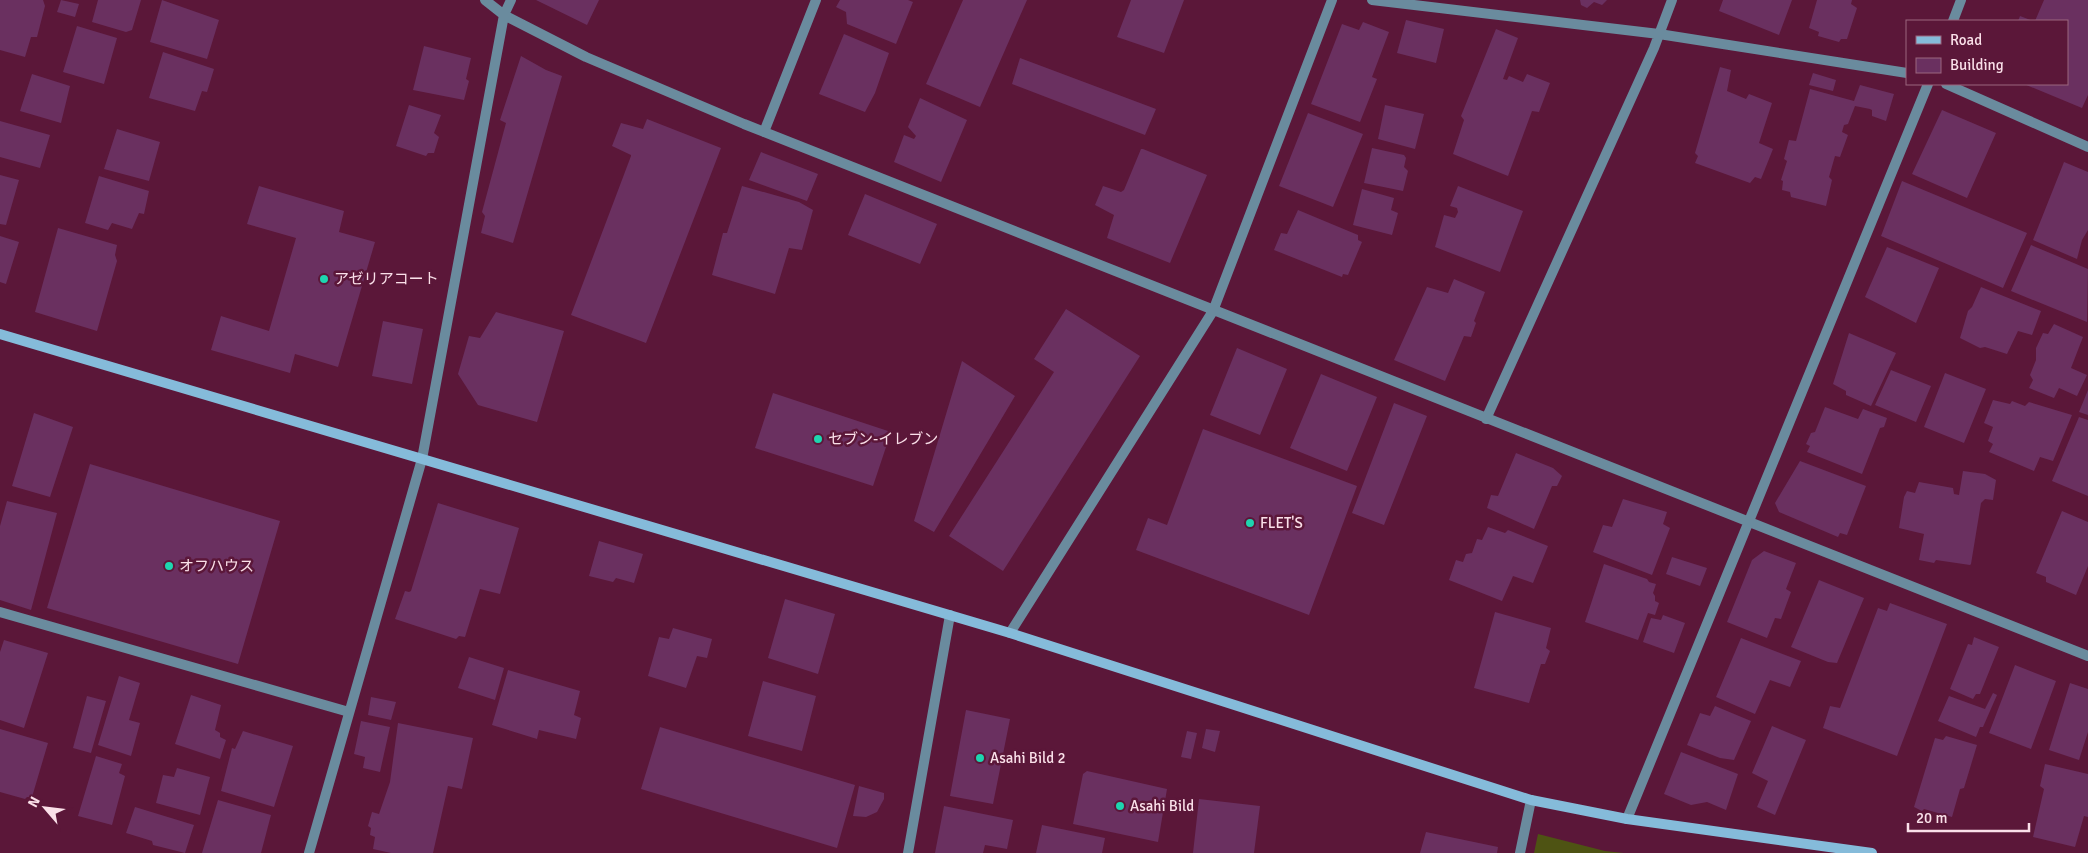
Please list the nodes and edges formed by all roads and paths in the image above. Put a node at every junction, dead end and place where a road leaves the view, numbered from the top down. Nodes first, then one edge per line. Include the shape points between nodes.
1 (485, 0) edge
2 (511, 0) edge
3 (816, 0) edge
4 (1332, 0) edge
5 (1372, 0) edge
6 (1672, 0) edge
7 (1961, 0) edge
8 (504, 15) junction
9 (1953, 20) edge
10 (1659, 34) junction
11 (1906, 73) edge
12 (1928, 85) edge
13 (1948, 85) edge
14 (764, 132) junction
15 (2088, 147) edge
16 (1213, 311) junction
17 (0, 334) edge
18 (1486, 419) junction
19 (422, 459) junction
20 (1748, 523) junction
21 (0, 612) edge
22 (950, 616) junction
23 (1010, 633) junction
24 (2088, 656) edge
25 (349, 712) junction
26 (1531, 800) junction
27 (1627, 819) junction
28 (309, 853) edge
29 (908, 853) edge
30 (1520, 853) edge
31 (1872, 853) edge

1 - 8 street
2 - 8 street
3 - 14 street
4 - 16 street
5 - 10 street
6 - 10 street
7 - 9 street
8 - 14 street via 586,57
8 - 19 street
10 - 11 street
10 - 18 street
12 - 20 street
13 - 15 street
14 - 16 street
16 - 18 street
16 - 23 street
17 - 19 street
18 - 20 street
19 - 22 street
19 - 25 street
20 - 24 street
20 - 27 street
21 - 25 street
22 - 23 street
22 - 29 street
23 - 26 street
25 - 28 street
26 - 27 street
26 - 30 street
27 - 31 street

